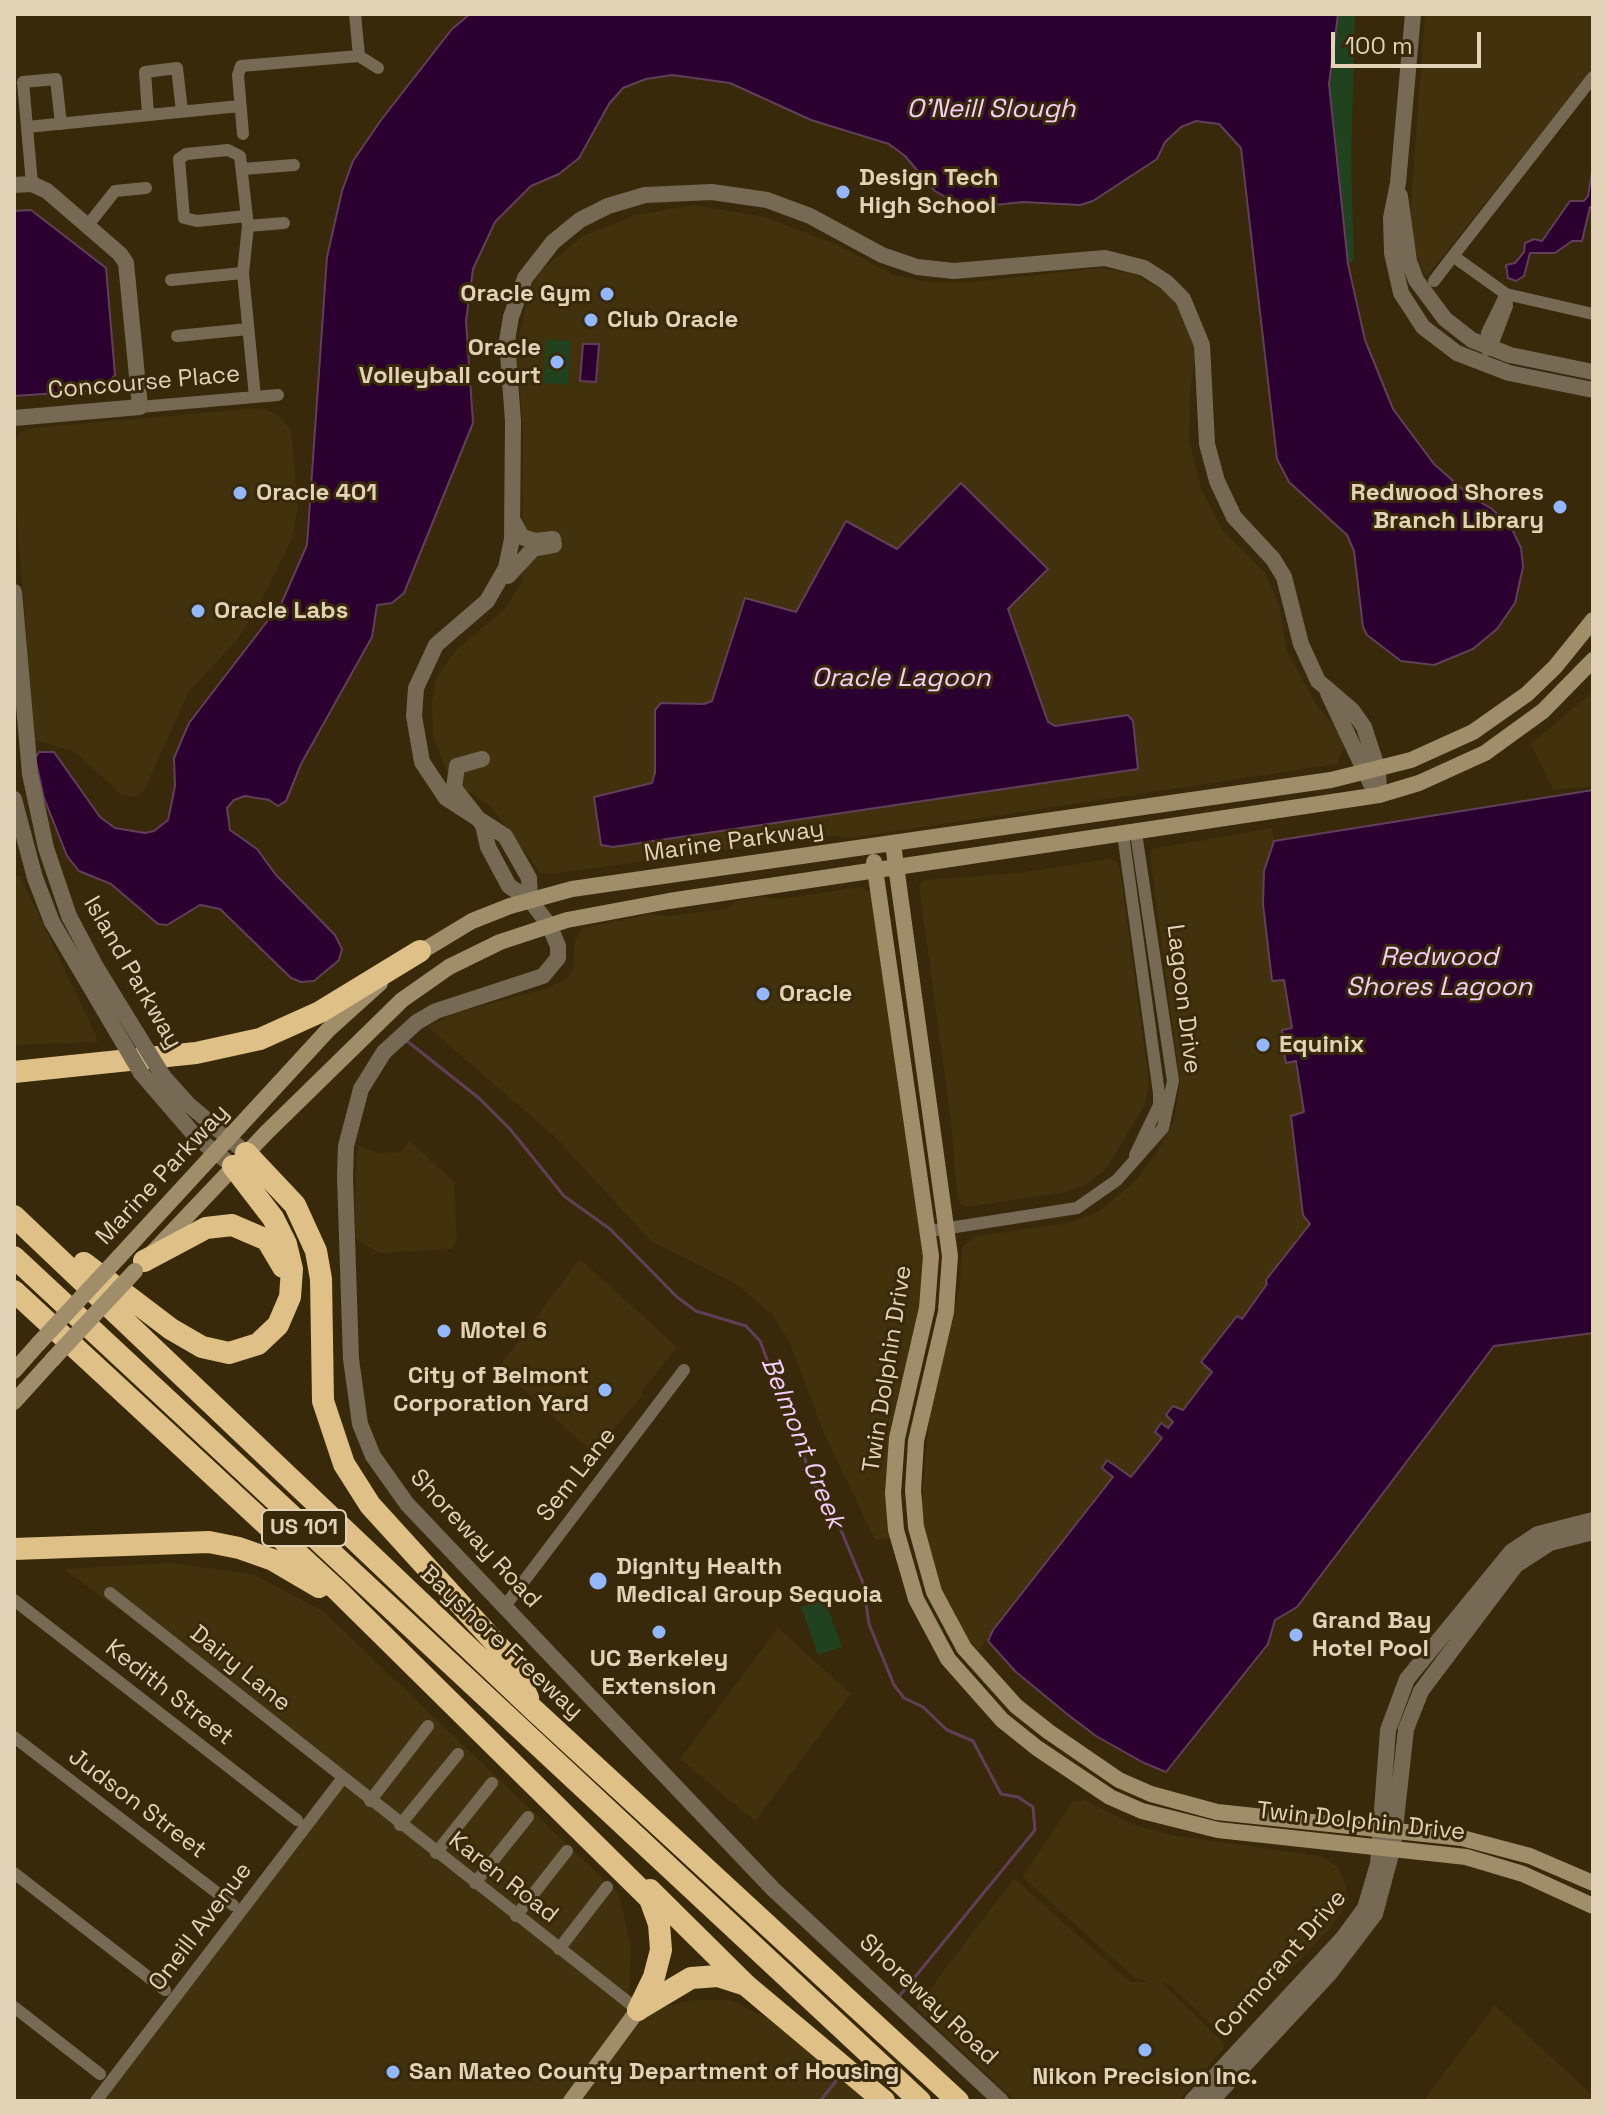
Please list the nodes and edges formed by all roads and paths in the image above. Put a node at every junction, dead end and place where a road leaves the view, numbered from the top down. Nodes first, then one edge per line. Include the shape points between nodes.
1 (355, 14) edge
2 (1413, 14) edge
3 (359, 56) junction
4 (378, 68) dead end
5 (1593, 77) edge
6 (240, 106) junction
7 (182, 111) junction
8 (148, 114) junction
9 (61, 124) junction
10 (27, 127) junction
11 (243, 134) dead end
12 (294, 165) dead end
13 (243, 169) junction
14 (1398, 183) junction
15 (32, 184) junction
16 (14, 185) edge
17 (146, 188) dead end
18 (248, 221) junction
19 (284, 223) dead end
20 (88, 225) junction
21 (1453, 256) junction
22 (243, 273) junction
23 (171, 280) dead end
24 (1434, 281) dead end
25 (1506, 294) junction
26 (1593, 314) edge
27 (248, 329) junction
28 (177, 336) dead end
29 (1488, 346) junction
30 (1484, 365) junction
31 (1593, 372) edge
32 (1593, 390) edge
33 (278, 395) dead end
34 (255, 397) junction
35 (140, 407) junction
36 (14, 418) edge
37 (513, 521) junction
38 (496, 590) junction
39 (14, 592) edge
40 (1593, 620) edge
41 (1593, 660) edge
42 (482, 759) dead end
43 (1371, 772) junction
44 (1379, 795) junction
45 (14, 799) edge
46 (483, 825) junction
47 (1130, 834) junction
48 (893, 844) junction
49 (871, 847) junction
50 (897, 868) junction
51 (875, 871) junction
52 (530, 900) junction
53 (549, 925) junction
54 (420, 951) junction
55 (14, 1072) edge
56 (231, 1154) junction
57 (14, 1207) edge
58 (14, 1216) edge
59 (949, 1230) junction
60 (930, 1231) junction
61 (14, 1257) edge
62 (140, 1266) junction
63 (14, 1291) edge
64 (23, 1305) edge
65 (287, 1305) junction
66 (684, 1370) dead end
67 (14, 1371) edge
68 (14, 1402) edge
69 (1593, 1520) edge
70 (1593, 1532) edge
71 (14, 1549) edge
72 (110, 1593) dead end
73 (14, 1600) edge
74 (505, 1606) junction
75 (366, 1620) junction
76 (534, 1710) junction
77 (428, 1726) dead end
78 (14, 1737) edge
79 (458, 1754) dead end
80 (342, 1779) junction
81 (492, 1783) dead end
82 (370, 1801) junction
83 (528, 1817) dead end
84 (297, 1820) dead end
85 (566, 1820) junction
86 (400, 1825) junction
87 (1387, 1838) junction
88 (567, 1851) dead end
89 (436, 1853) junction
90 (14, 1873) edge
91 (475, 1883) junction
92 (1593, 1883) edge
93 (607, 1887) dead end
94 (233, 1905) dead end
95 (1593, 1906) edge
96 (516, 1916) junction
97 (559, 1949) junction
98 (747, 1986) junction
99 (165, 1990) dead end
100 (14, 2007) edge
101 (638, 2010) junction
102 (100, 2074) dead end
103 (96, 2101) edge
104 (571, 2101) edge
105 (884, 2101) edge
106 (920, 2101) edge
107 (958, 2101) edge
108 (1001, 2101) edge
109 (1192, 2101) edge
110 (1211, 2101) edge

1 - 3 street
2 - 14 street
3 - 4 street
3 - 6 street via 241,66
5 - 21 street
6 - 7 street
6 - 11 street
7 - 8 street
7 - 8 street via 177,68 145,72
8 - 9 street
9 - 10 street
9 - 10 street via 56,79 23,82
10 - 15 street
12 - 13 street
13 - 18 street
13 - 18 street via 240,156 228,150 186,154 178,165 184,218
14 - 29 street via 1416,280 1445,319
14 - 30 street via 1391,238 1401,293 1431,334
15 - 16 street
15 - 20 street
17 - 20 street via 115,191
18 - 19 street
18 - 22 street
20 - 35 street via 126,263
21 - 24 street
21 - 25 street
22 - 23 street
22 - 27 street
25 - 26 street
25 - 29 street via 1487,333
27 - 28 street
27 - 34 street
29 - 30 street
29 - 31 street
30 - 32 street
33 - 34 street, Concourse Place
34 - 35 street, Concourse Place
35 - 36 street, Concourse Place
37 - 38 street via 510,551
37 - 38 street via 522,537 553,539 554,545 524,555
37 - 43 street via 507,354 511,317 525,278 546,249 580,220 608,206 672,192 750,196 810,216 882,255 917,267 947,270 1119,260 1166,282 1196,323 1207,444 1217,481 1234,517 1284,577 1301,644 1318,681 1364,727
38 - 46 street via 436,645 414,697 422,762 446,798
39 - 56 street, Island Parkway, bridge via 30,774 46,848 69,916 163,1076
40 - 43 main road, Marine Parkway via 1555,667 1501,714 1442,749
41 - 44 main road, Marine Parkway via 1543,711 1485,753
42 - 46 street via 457,766 453,779 459,798
43 - 44 street
43 - 48 main road, Marine Parkway
44 - 47 main road, Marine Parkway
45 - 56 street, Island Parkway, bridge via 52,922 141,1073 178,1118
46 - 52 street, Shoreway Road via 488,847 509,886
47 - 50 main road, Marine Parkway
47 - 59 street, Lagoon Drive via 1159,1093 1151,1123 1117,1180 1077,1208
48 - 49 main road, Marine Parkway
48 - 50 main road, Twin Dolphin Drive
49 - 51 main road, Twin Dolphin Drive
49 - 52 main road, Marine Parkway via 572,889
50 - 51 main road, Marine Parkway
50 - 59 main road, Twin Dolphin Drive
51 - 53 main road, Marine Parkway via 669,901
51 - 60 main road, Twin Dolphin Drive
52 - 53 street, Shoreway Road
52 - 54 main road, Marine Parkway via 472,921
53 - 56 main road, Marine Parkway via 484,949 417,988
53 - 74 street, Shoreway Road via 559,951 548,973 436,1011 393,1042 361,1089 346,1146 351,1359 360,1424 389,1482
54 - 55 highway via 320,1012 260,1039 182,1055
54 - 56 main road, Marine Parkway via 328,1030
56 - 62 main road, Marine Parkway
56 - 65 highway via 286,1244 292,1269
56 - 67 main road, Marine Parkway, bridge via 119,1257
56 - 76 highway via 295,1205 316,1251 323,1401 351,1478 511,1660
57 - 65 highway via 128,1297 202,1347 229,1353 258,1344 278,1325
58 - 76 highway, Bayshore Freeway / US 101
59 - 60 street, Lagoon Drive
59 - 87 main road, Twin Dolphin Drive via 946,1312 916,1441 913,1490 923,1560 964,1648 1016,1706 1119,1780 1217,1812
60 - 87 main road, Twin Dolphin Drive via 927,1308 897,1438 893,1493 904,1565 948,1659 1002,1720 1037,1748 1110,1797 1142,1811 1218,1830
61 - 106 highway, Bayshore Freeway / US 101
62 - 65 highway via 206,1228 245,1228 267,1240 281,1260
62 - 68 main road, Marine Parkway, bridge
63 - 64 highway
64 - 75 highway
66 - 74 street, Sem Lane
69 - 87 street via 1538,1534 1511,1552 1407,1679 1388,1730
70 - 87 street via 1550,1543 1516,1565 1419,1695 1406,1729
71 - 75 highway via 224,1544 289,1568
72 - 80 street, Dairy Lane
73 - 84 street, Kedith Street
74 - 108 street, Shoreway Road via 773,1889
75 - 85 highway
76 - 107 highway, Bayshore Freeway / US 101
77 - 82 street
78 - 94 street, Judson Street
79 - 86 street
80 - 82 street, Karen Road
80 - 103 street, Oneill Avenue
81 - 89 street
82 - 86 street, Karen Road
83 - 91 street
85 - 98 highway via 614,1857
85 - 101 highway via 642,1890 655,1911 661,1950
86 - 89 street, Karen Road
87 - 92 main road, Twin Dolphin Drive via 1496,1845
87 - 95 main road, Twin Dolphin Drive via 1493,1864
87 - 109 street, Cormorant Drive via 1372,1889 1354,1925
87 - 110 street, Cormorant Drive via 1381,1899 1352,1948
88 - 96 street
89 - 91 street, Karen Road
90 - 99 street
91 - 96 street, Karen Road
93 - 97 street
96 - 97 street, Karen Road
97 - 101 street, Karen Road
98 - 101 highway via 718,1976 691,1978
98 - 105 highway
100 - 102 street
101 - 104 main road

